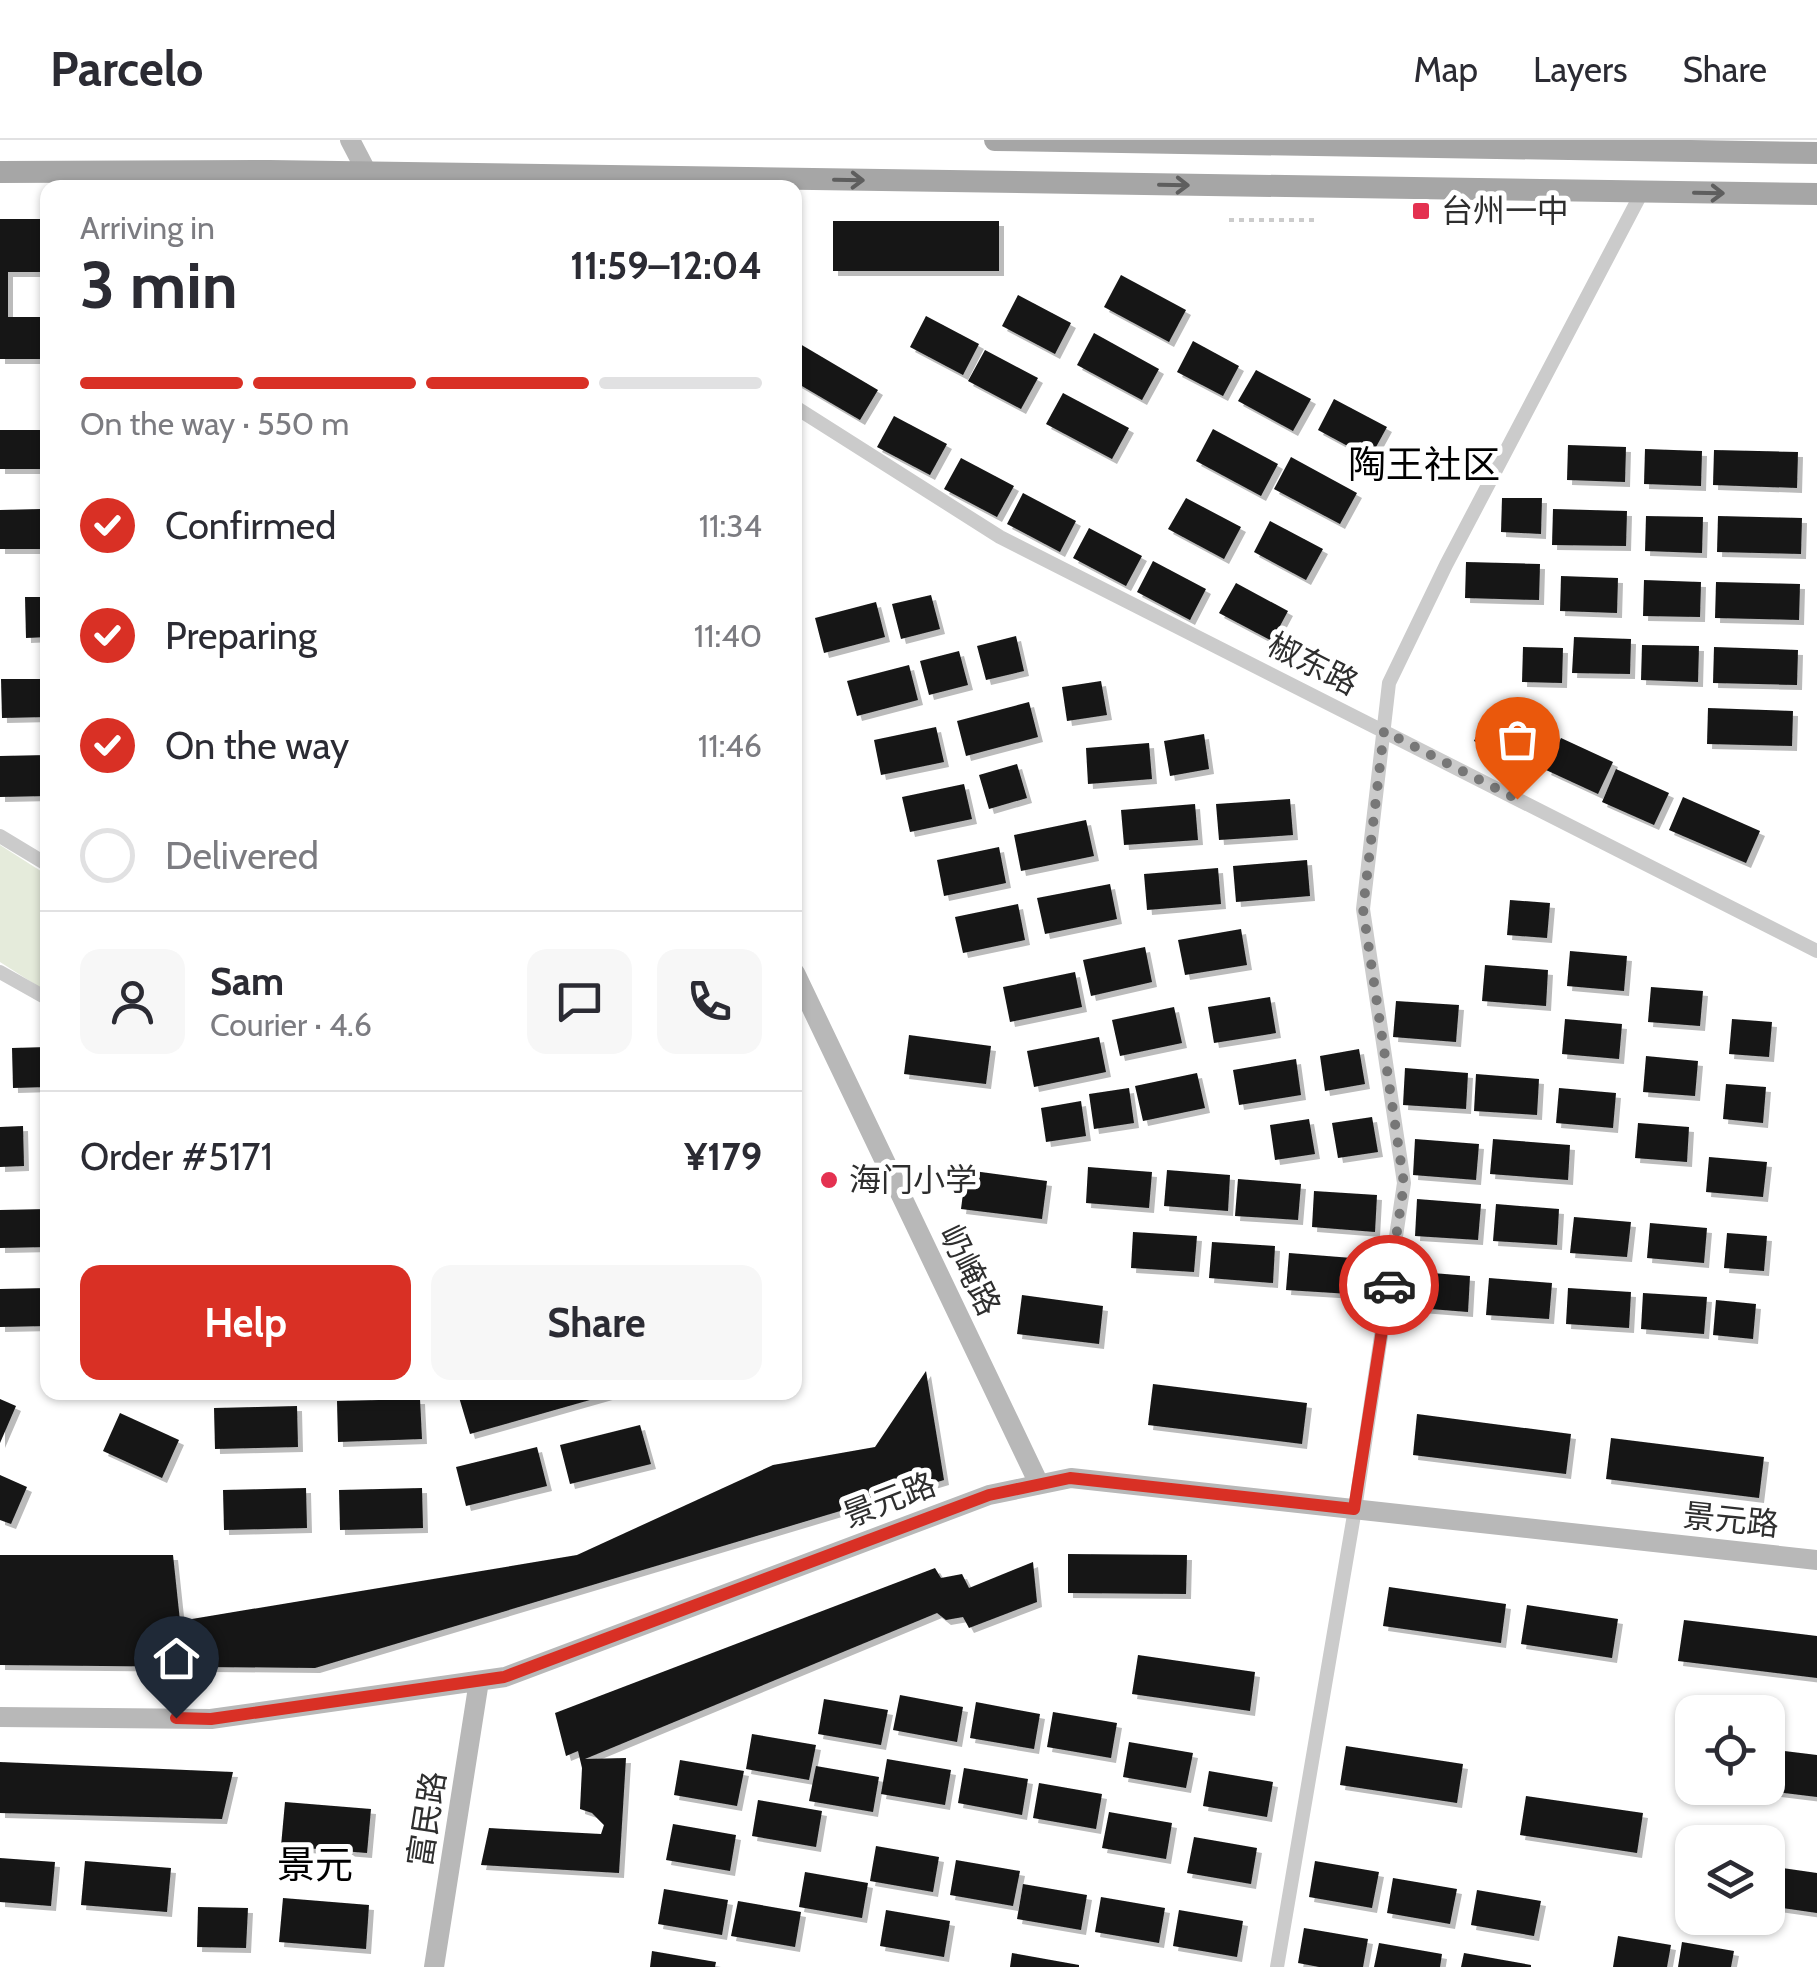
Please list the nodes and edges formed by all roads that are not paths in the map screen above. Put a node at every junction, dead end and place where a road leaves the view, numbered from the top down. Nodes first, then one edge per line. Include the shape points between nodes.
1 (350, 140) edge
2 (995, 140) edge
3 (1136, 141) edge
4 (1348, 143) edge
5 (1817, 153) edge
6 (0, 172) edge
7 (370, 180) edge
8 (802, 184) edge
9 (1642, 192) junction
10 (1817, 194) edge
11 (802, 411) edge
12 (1384, 731) junction
13 (0, 836) edge
14 (40, 860) edge
15 (1817, 951) edge
16 (0, 972) edge
17 (802, 989) edge
18 (40, 994) edge
19 (1039, 1484) junction
20 (1354, 1509) junction
21 (1817, 1560) edge
22 (479, 1680) junction
23 (0, 1717) edge
24 (434, 1967) edge
25 (1277, 1967) edge

1 - 7 main road
2 - 3 main road
3 - 4 main road
4 - 5 main road
6 - 7 main road
8 -> 9 main road
9 -> 10 main road
9 - 12 street via 1389,682
11 - 12 street, 椒东路 via 1000,537
12 - 15 street, 椒东路
12 - 20 street via 1363,909 1404,1184
13 - 14 street
16 - 18 street
17 - 19 main road, 屷崦路
19 - 20 main road, 景元路 via 1070,1478
19 - 22 main road, 景元路 via 989,1495 504,1677
20 - 21 main road, 景元路
20 - 25 street
22 - 23 main road, 景元路 via 211,1719
22 - 24 main road, 富民路

